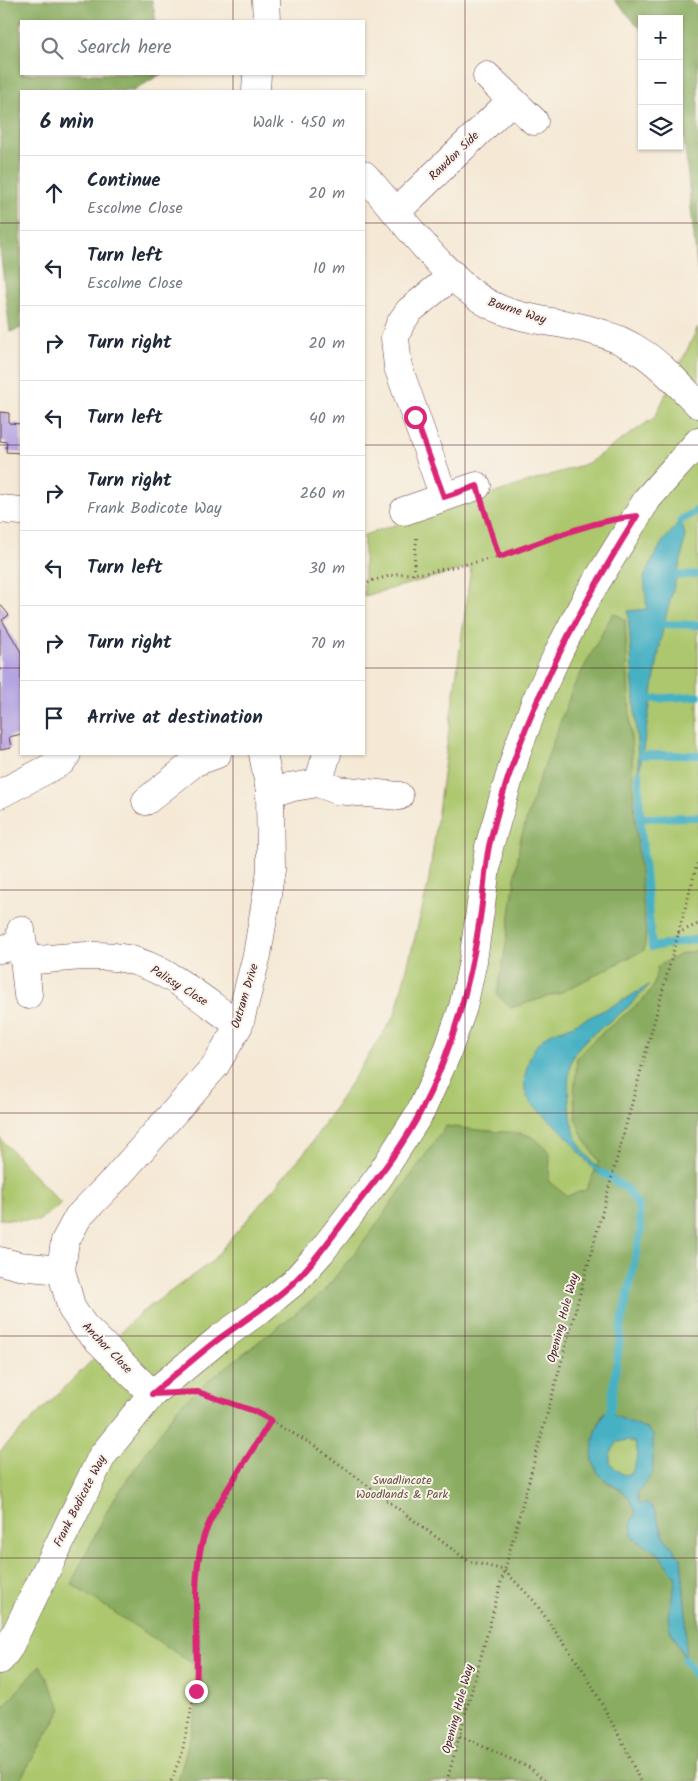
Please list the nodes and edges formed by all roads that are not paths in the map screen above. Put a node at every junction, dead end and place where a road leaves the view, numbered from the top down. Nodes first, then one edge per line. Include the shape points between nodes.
1 (266, 0) edge
2 (267, 20) edge
3 (257, 75) edge
4 (487, 76) dead end
5 (256, 90) edge
6 (512, 100) junction
7 (534, 121) dead end
8 (365, 176) edge
9 (396, 212) junction
10 (452, 275) junction
11 (698, 404) edge
12 (698, 442) edge
13 (477, 486) road end
14 (0, 509) edge
15 (20, 511) edge
16 (66, 755) edge
17 (214, 755) edge
18 (263, 755) edge
19 (327, 755) edge
20 (318, 783) junction
21 (270, 791) junction
22 (0, 794) edge
23 (399, 796) dead end
24 (146, 801) dead end
25 (17, 946) edge
26 (28, 995) dead end
27 (239, 1025) junction
28 (0, 1262) edge
29 (61, 1270) junction
30 (152, 1394) junction
31 (0, 1660) edge

1 - 2 street
3 - 5 street
4 - 6 street
6 - 7 street
6 - 9 street, Rawdon Side
8 - 9 street, Bourne Way
9 - 10 street, Bourne Way
10 - 11 street, Bourne Way via 493,306 538,320 604,334 634,346 650,356
10 - 13 street via 409,311 400,324 395,338 398,367 423,504
12 - 30 street, Frank Bodicote Way via 648,498 587,597 535,703 518,748 489,847 475,951 463,1007 422,1111 379,1177 294,1282
14 - 15 street
16 - 22 street via 61,762
17 - 24 street via 196,762
18 - 21 street, Outram Drive
19 - 20 street
20 - 21 street
20 - 23 street via 337,790
21 - 27 street, Outram Drive via 271,850 266,905
25 - 26 street, Palissy Close
25 - 27 street, Palissy Close via 127,959 149,966
27 - 29 street, Outram Drive via 215,1066 115,1180 78,1217 66,1241
28 - 29 street
29 - 30 street, Anchor Close via 72,1308 84,1326
30 - 31 street, Frank Bodicote Way via 102,1456

